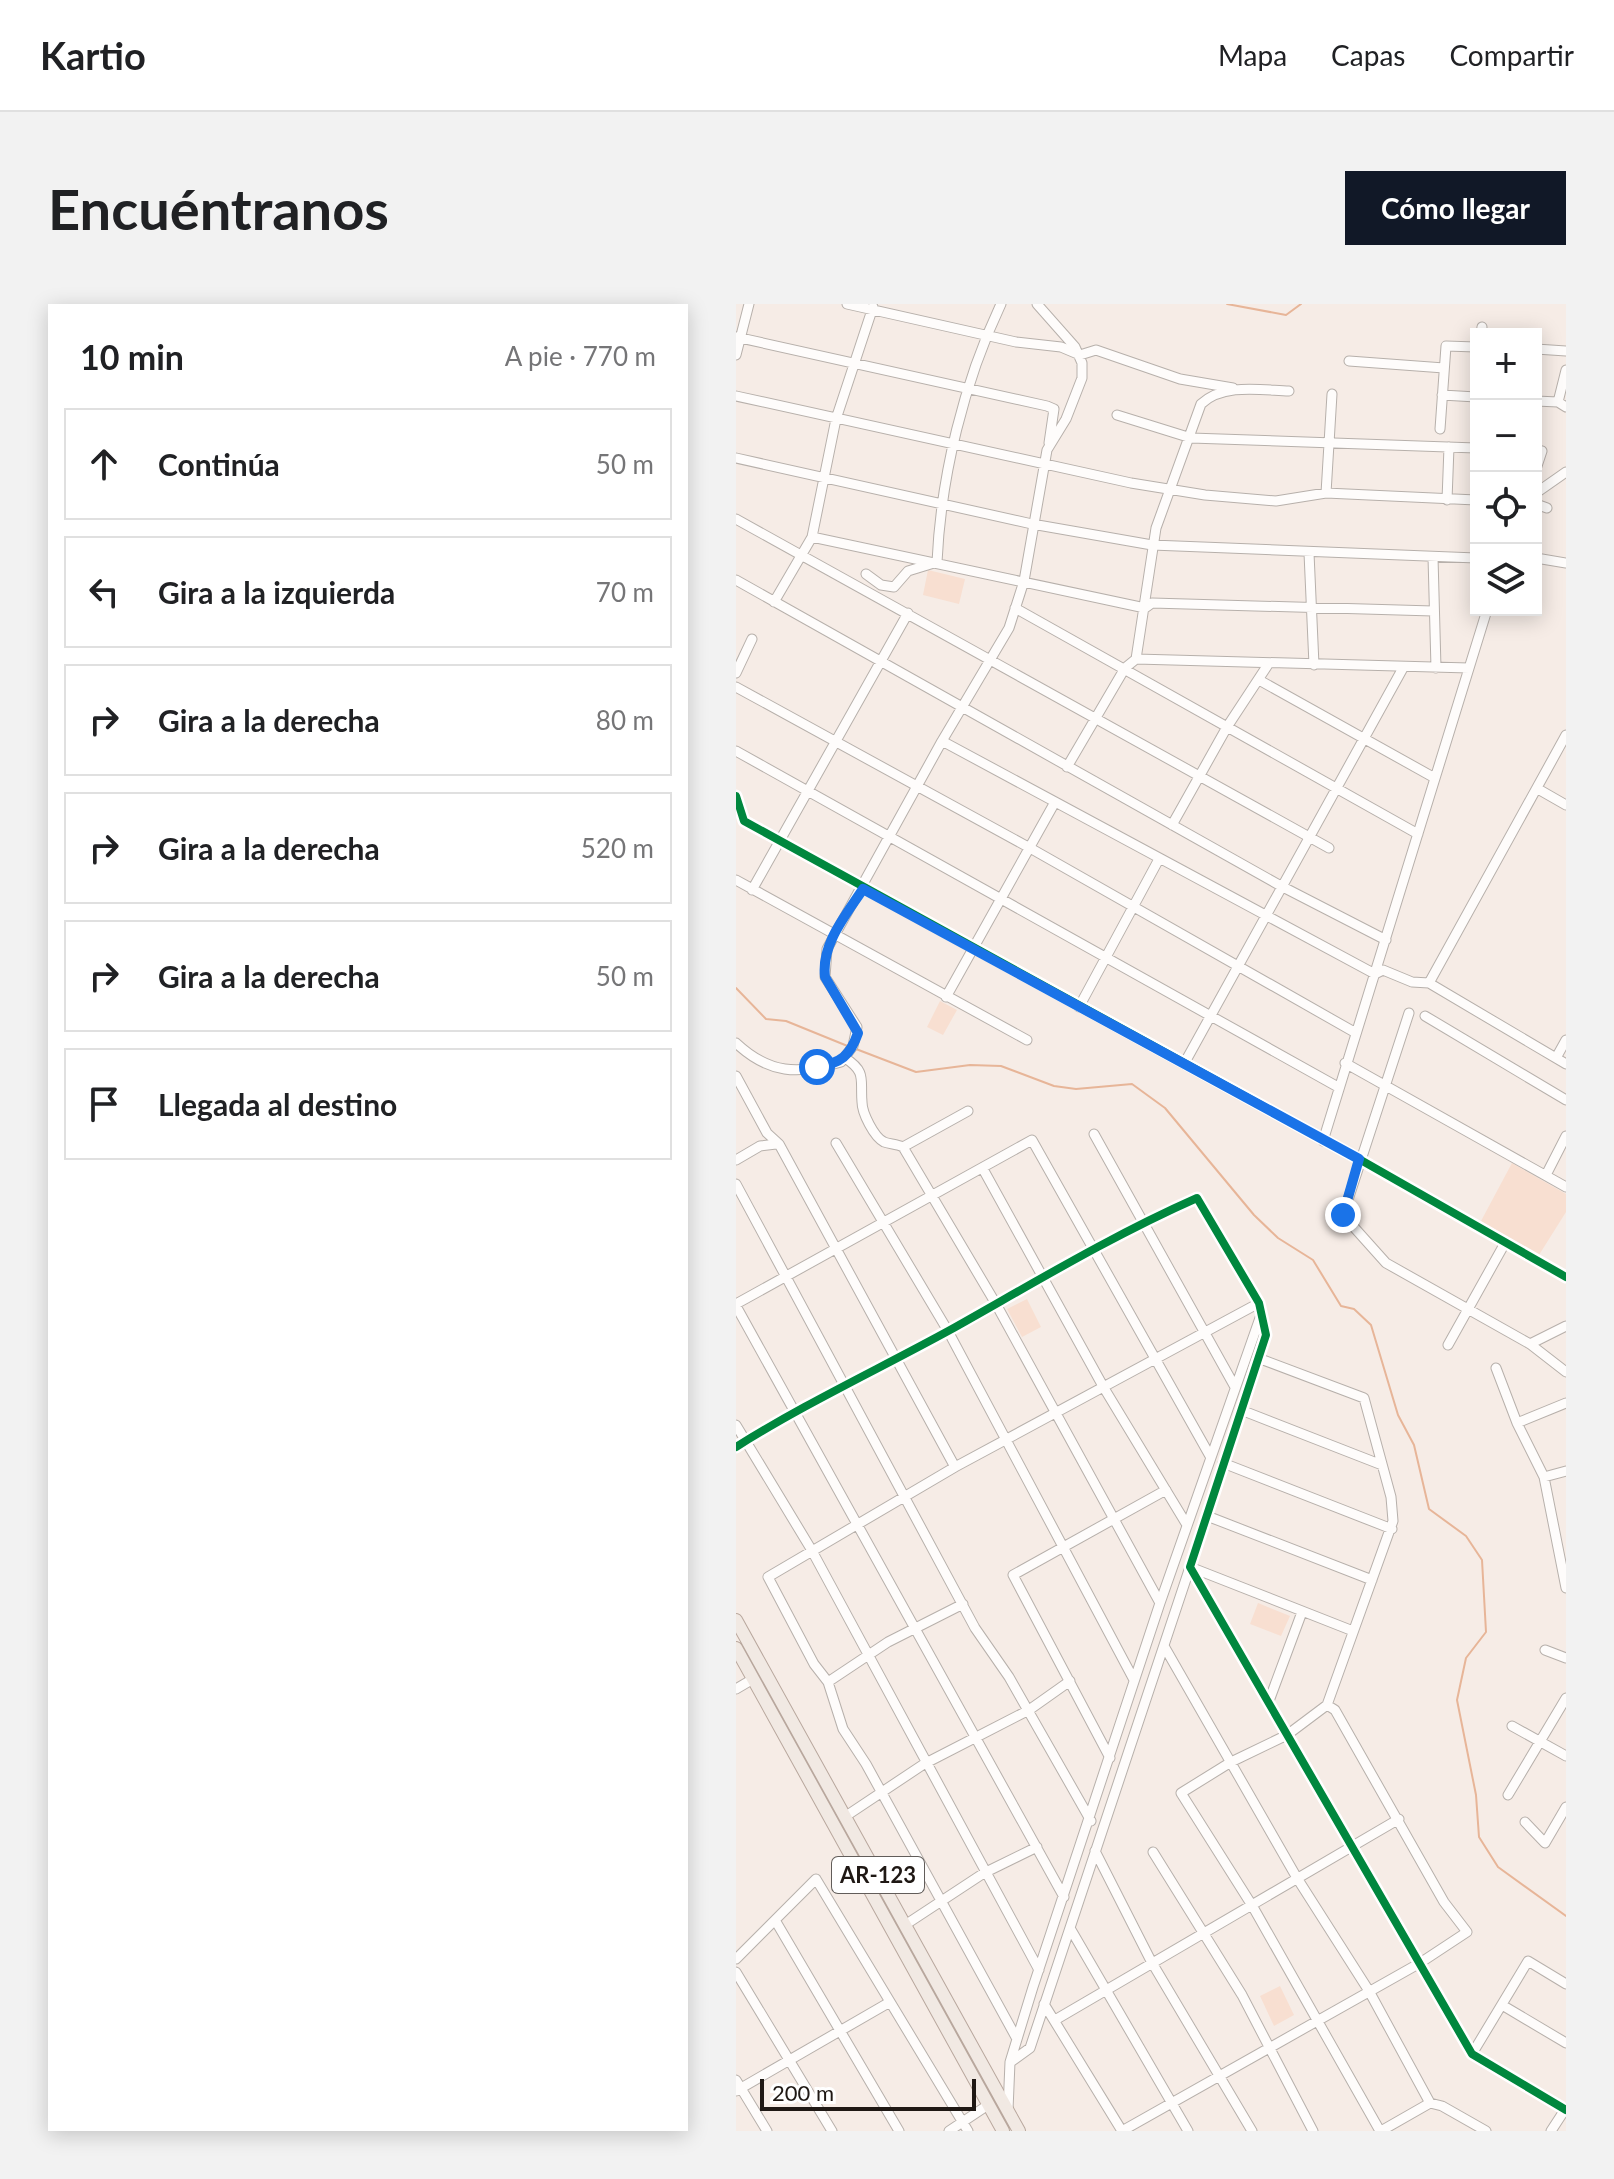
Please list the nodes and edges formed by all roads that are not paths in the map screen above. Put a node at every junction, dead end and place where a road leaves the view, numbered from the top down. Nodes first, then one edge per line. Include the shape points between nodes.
1 (749, 304) edge
2 (847, 304) edge
3 (1001, 304) edge
4 (1037, 304) edge
5 (873, 307) edge
6 (986, 335) junction
7 (739, 338) edge
8 (1470, 347) edge
9 (1542, 349) edge
10 (1566, 351) edge
11 (736, 355) edge
12 (1080, 355) junction
13 (1349, 361) dead end
14 (855, 365) junction
15 (1444, 368) junction
16 (1566, 370) edge
17 (1241, 388) junction
18 (969, 390) junction
19 (1289, 391) dead end
20 (1332, 394) dead end
21 (1442, 395) junction
22 (736, 396) edge
23 (1470, 397) edge
24 (1542, 402) edge
25 (1562, 404) edge
26 (1117, 415) dead end
27 (836, 419) junction
28 (1440, 429) dead end
29 (1191, 438) junction
30 (955, 444) junction
31 (1331, 444) junction
32 (1449, 447) junction
33 (1470, 448) edge
34 (1047, 450) junction
35 (736, 458) edge
36 (1046, 463) junction
37 (1566, 472) edge
38 (822, 477) junction
39 (1542, 489) edge
40 (1170, 490) junction
41 (1326, 493) junction
42 (1447, 500) junction
43 (1470, 500) edge
44 (942, 503) junction
45 (1542, 506) edge
46 (1547, 508) dead end
47 (736, 519) edge
48 (1032, 524) junction
49 (812, 537) junction
50 (1152, 545) junction
51 (801, 553) junction
52 (1309, 553) junction
53 (1433, 557) junction
54 (1470, 558) edge
55 (1542, 559) edge
56 (937, 562) junction
57 (1566, 563) edge
58 (866, 574) dead end
59 (736, 580) edge
60 (1024, 581) junction
61 (774, 602) junction
62 (1310, 607) junction
63 (1015, 608) junction
64 (1145, 608) junction
65 (1433, 611) junction
66 (908, 613) junction
67 (1485, 616) edge
68 (752, 639) dead end
69 (991, 658) junction
70 (1136, 659) junction
71 (878, 660) junction
72 (1269, 663) junction
73 (1314, 665) junction
74 (1125, 668) junction
75 (1403, 668) junction
76 (1436, 668) junction
77 (1469, 668) junction
78 (736, 673) edge
79 (1259, 680) junction
80 (736, 687) edge
81 (961, 707) junction
82 (1095, 719) junction
83 (1227, 727) junction
84 (1566, 735) edge
85 (1362, 738) junction
86 (942, 741) junction
87 (836, 742) junction
88 (736, 751) edge
89 (1067, 767) junction
90 (1201, 777) junction
91 (1433, 777) junction
92 (918, 787) junction
93 (1336, 787) junction
94 (1538, 789) junction
95 (810, 790) junction
96 (736, 796) edge
97 (1055, 802) junction
98 (1566, 805) edge
99 (1172, 825) junction
100 (1418, 834) junction
101 (891, 837) junction
102 (1309, 837) junction
103 (780, 841) junction
104 (1030, 848) junction
105 (1329, 848) dead end
106 (1159, 859) junction
107 (736, 880) edge
108 (1281, 886) junction
109 (863, 889) junction
110 (752, 890) junction
111 (999, 897) junction
112 (1133, 907) junction
113 (1266, 917) junction
114 (834, 935) junction
115 (1386, 940) junction
116 (972, 946) junction
117 (1103, 956) junction
118 (1239, 965) junction
119 (1375, 974) junction
120 (1429, 983) junction
121 (946, 997) junction
122 (1079, 1007) junction
123 (1409, 1013) dead end
124 (1211, 1015) junction
125 (1425, 1016) dead end
126 (1356, 1033) junction
127 (1027, 1040) dead end
128 (1566, 1040) edge
129 (736, 1043) edge
130 (845, 1058) junction
131 (1556, 1058) junction
132 (1345, 1063) junction
133 (1184, 1064) junction
134 (1566, 1064) edge
135 (736, 1076) edge
136 (1385, 1086) junction
137 (1338, 1087) junction
138 (1566, 1100) edge
139 (968, 1111) dead end
140 (1094, 1134) dead end
141 (1566, 1136) edge
142 (1323, 1141) junction
143 (836, 1143) dead end
144 (779, 1144) junction
145 (903, 1147) junction
146 (1359, 1159) junction
147 (736, 1160) edge
148 (983, 1169) junction
149 (1546, 1175) junction
150 (736, 1184) edge
151 (1566, 1187) edge
152 (931, 1196) junction
153 (1144, 1221) junction
154 (885, 1224) junction
155 (1505, 1243) junction
156 (1091, 1250) junction
157 (837, 1251) junction
158 (1040, 1276) junction
159 (1566, 1277) edge
160 (788, 1278) junction
161 (1259, 1303) junction
162 (996, 1304) junction
163 (736, 1305) edge
164 (1470, 1309) junction
165 (1262, 1314) junction
166 (1566, 1326) edge
167 (948, 1331) junction
168 (1204, 1332) junction
169 (1530, 1344) junction
170 (1448, 1345) dead end
171 (1258, 1358) junction
172 (897, 1359) junction
173 (1154, 1360) junction
174 (1496, 1368) dead end
175 (1565, 1369) edge
176 (847, 1387) junction
177 (1235, 1387) junction
178 (1104, 1388) junction
179 (1566, 1403) edge
180 (1241, 1410) junction
181 (795, 1414) junction
182 (1058, 1414) junction
183 (1517, 1423) junction
184 (736, 1425) edge
185 (1006, 1441) junction
186 (741, 1444) edge
187 (1210, 1456) junction
188 (1223, 1463) junction
189 (1382, 1465) junction
190 (955, 1467) junction
191 (1566, 1471) edge
192 (1544, 1477) junction
193 (1166, 1490) junction
194 (904, 1497) junction
195 (1207, 1516) junction
196 (1116, 1521) junction
197 (856, 1524) junction
198 (1187, 1525) junction
199 (1392, 1529) junction
200 (1061, 1547) junction
201 (811, 1549) junction
202 (1562, 1549) edge
203 (1190, 1567) junction
204 (1372, 1580) junction
205 (1566, 1588) edge
206 (1160, 1603) junction
207 (963, 1604) junction
208 (1302, 1612) junction
209 (736, 1620) edge
210 (916, 1630) junction
211 (1353, 1631) junction
212 (1164, 1646) junction
213 (736, 1648) edge
214 (1545, 1650) dead end
215 (868, 1656) junction
216 (1566, 1658) edge
217 (753, 1679) junction
218 (1134, 1680) junction
219 (1070, 1681) junction
220 (828, 1682) junction
221 (736, 1689) edge
222 (1566, 1698) edge
223 (1269, 1701) junction
224 (1327, 1705) junction
225 (1029, 1710) junction
226 (1512, 1726) dead end
227 (1287, 1735) junction
228 (978, 1738) junction
229 (1541, 1742) junction
230 (1566, 1756) edge
231 (1110, 1758) junction
232 (1231, 1762) junction
233 (924, 1764) junction
234 (879, 1794) junction
235 (1508, 1795) dead end
236 (1566, 1807) edge
237 (846, 1816) junction
238 (1399, 1819) junction
239 (1091, 1821) junction
240 (1525, 1822) dead end
241 (1037, 1847) junction
242 (1351, 1850) junction
243 (1095, 1851) junction
244 (1153, 1852) dead end
245 (984, 1873) junction
246 (1297, 1878) junction
247 (1064, 1897) junction
248 (941, 1904) junction
249 (1253, 1907) junction
250 (775, 1920) junction
251 (905, 1925) junction
252 (1070, 1928) junction
253 (1202, 1933) junction
254 (736, 1959) edge
255 (1151, 1961) junction
256 (1420, 1963) junction
257 (1039, 1970) junction
258 (736, 1972) edge
259 (1566, 1984) edge
260 (1104, 1990) junction
261 (1369, 1991) junction
262 (890, 2002) junction
263 (1044, 2004) junction
264 (1502, 2005) junction
265 (1055, 2020) junction
266 (1319, 2020) junction
267 (838, 2029) junction
268 (1017, 2039) junction
269 (1566, 2043) edge
270 (1268, 2047) junction
271 (1472, 2054) junction
272 (789, 2058) junction
273 (1010, 2062) junction
274 (1218, 2076) junction
275 (738, 2086) edge
276 (1171, 2103) junction
277 (1430, 2103) junction
278 (988, 2105) junction
279 (1566, 2109) edge
280 (1008, 2110) junction
281 (966, 2126) edge
282 (767, 2131) edge
283 (832, 2131) edge
284 (899, 2131) edge
285 (949, 2131) edge
286 (1003, 2131) edge
287 (1019, 2131) edge
288 (1122, 2131) edge
289 (1188, 2131) edge
290 (1252, 2131) edge
291 (1313, 2131) edge
292 (1380, 2131) edge
293 (1486, 2131) edge
294 (1551, 2131) edge

1 - 7 street
2 - 5 street
3 - 6 street
4 - 12 street
5 - 6 street
5 - 14 street
6 - 12 street
6 - 18 street
7 - 11 street
7 - 14 street
8 - 15 street via 1446,346
9 - 10 street
12 - 17 street via 1096,350 1180,379
12 - 34 street via 1078,390
13 - 15 street
14 - 18 street
14 - 27 street
15 - 21 street
16 - 25 street
17 - 19 street
17 - 29 street via 1201,404
18 - 30 street
18 - 34 street via 1054,409
20 - 31 street
21 - 23 street
21 - 28 street
22 - 27 street
24 - 25 street
26 - 29 street
27 - 30 street
27 - 38 street
29 - 31 street
29 - 40 street
30 - 36 street
30 - 44 street
31 - 32 street
31 - 41 street
32 - 33 street
32 - 42 street
34 - 36 street
35 - 38 street
36 - 40 street
36 - 48 street
37 - 39 street
38 - 44 street
38 - 49 street
40 - 41 street via 1276,501
40 - 50 street
41 - 42 street
42 - 43 street
44 - 48 street
44 - 56 street
45 - 46 street
47 - 51 street
48 - 50 street
48 - 60 street
49 - 51 street
49 - 56 street
50 - 52 street
50 - 64 street
51 - 61 street
51 - 66 street
52 - 53 street
52 - 62 street
53 - 54 street
53 - 65 street
55 - 57 street
56 - 58 street via 908,571 894,587
56 - 60 street
59 - 61 street
60 - 63 street
60 - 64 street
61 - 71 street
62 - 64 street via 1152,603
62 - 65 street
62 - 73 street
63 - 69 street
63 - 74 street
64 - 70 street
65 - 76 street
66 - 69 street
66 - 71 street
67 - 77 street
68 - 78 street
69 - 81 street
69 - 82 street
70 - 72 street
70 - 74 street
71 - 81 street
71 - 87 street
72 - 73 street
72 - 79 street
73 - 75 street
74 - 82 street
74 - 83 street
75 - 76 street
75 - 85 street
76 - 77 street
77 - 91 street
79 - 83 street
79 - 85 street
80 - 87 street
81 - 86 street
81 - 89 street
82 - 89 street
82 - 90 street
83 - 90 street
83 - 93 street
84 - 94 street
85 - 91 street
85 - 93 street
86 - 92 street
86 - 97 street
87 - 92 street
87 - 95 street
88 - 95 street
89 - 99 street
90 - 99 street
90 - 102 street
91 - 100 street
92 - 101 street
92 - 104 street
93 - 100 street
93 - 102 street
94 - 98 street
94 - 120 street
95 - 101 street
95 - 103 street
96 - 103 street via 744,821
97 - 104 street
97 - 106 street
99 - 108 street
100 - 115 street
101 - 109 street
101 - 111 street
102 - 105 street
102 - 108 street
103 - 109 street
103 - 110 street
104 - 111 street
104 - 112 street
106 - 112 street
106 - 113 street
107 - 110 street
108 - 113 street
108 - 115 street
109 - 114 street
109 - 116 street
110 - 114 street
111 - 116 street
111 - 117 street
112 - 117 street
112 - 118 street
113 - 118 street
113 - 119 street
114 - 121 street
114 - 130 street via 825,977 858,1033
115 - 119 street
116 - 121 street
116 - 122 street
117 - 122 street
117 - 124 street
118 - 124 street
118 - 126 street
119 - 120 street via 1383,970
119 - 126 street
120 - 131 street
121 - 127 street
122 - 133 street
123 - 136 street
124 - 133 street
124 - 137 street
125 - 138 street
126 - 132 street
128 - 131 street
129 - 130 street via 755,1061 775,1069 817,1067
130 - 145 street via 864,1077 862,1101 873,1131 885,1143
131 - 134 street
132 - 136 street
132 - 137 street
133 - 142 street
135 - 144 street via 767,1133
136 - 146 street
136 - 149 street
137 - 142 street
139 - 145 street
140 - 153 street
141 - 149 street
142 - 146 street
143 - 154 street
144 - 147 street via 760,1146
144 - 157 street
145 - 152 street
146 - 155 street
146 - 164 street via 1343,1215 1386,1263
148 - 152 street
148 - 156 street via 1032,1140
148 - 158 street
149 - 151 street
150 - 160 street
152 - 154 street
152 - 162 street
153 - 156 street
153 - 161 street via 1197,1198
153 - 168 street
154 - 157 street
154 - 167 street
155 - 159 street
155 - 164 street
156 - 158 street
156 - 173 street
157 - 160 street
157 - 172 street
158 - 162 street
158 - 178 street
160 - 163 street
160 - 176 street
161 - 165 street
161 - 168 street
162 - 167 street
162 - 182 street
163 - 181 street
164 - 169 street
164 - 170 street
165 - 171 street via 1266,1335
165 - 177 street
166 - 169 street
167 - 172 street
167 - 185 street
168 - 173 street
168 - 177 street
169 - 175 street
171 - 180 street
171 - 189 street via 1364,1398
172 - 176 street
172 - 190 street
173 - 178 street
173 - 187 street
174 - 183 street
176 - 181 street
176 - 194 street
177 - 187 street
178 - 182 street
178 - 193 street
179 - 183 street
180 - 188 street
180 - 189 street
181 - 186 street
181 - 197 street
182 - 185 street
182 - 196 street
183 - 192 street
184 - 186 street
185 - 190 street
185 - 200 street
186 - 201 street
187 - 198 street
188 - 195 street
188 - 199 street
189 - 199 street
190 - 194 street
191 - 192 street
192 - 202 street
193 - 196 street
193 - 198 street
194 - 197 street
194 - 207 street
195 - 203 street
195 - 204 street
196 - 200 street
196 - 206 street
197 - 201 street
197 - 210 street
198 - 206 street
199 - 204 street
200 - 218 street
200 - 219 street via 1013,1575
201 - 215 street
201 - 220 street via 768,1577
202 - 205 street
203 - 208 street
203 - 212 street
203 - 223 street
204 - 211 street
206 - 218 street
207 - 210 street
207 - 225 street
208 - 211 street
208 - 223 street
209 - 237 main road, AR-123
210 - 215 street
210 - 228 street
211 - 224 street
212 - 232 street
212 - 243 street
213 - 217 main road, AR-123
214 - 216 street
215 - 220 street
215 - 233 street
217 - 221 street
217 - 278 main road, AR-123
218 - 231 street
219 - 225 street
219 - 231 street
220 - 234 street via 838,1719
222 - 229 street
223 - 227 street
224 - 227 street
224 - 238 street via 1335,1710
225 - 228 street
225 - 239 street
226 - 229 street
227 - 232 street
227 - 242 street
228 - 233 street
228 - 241 street
229 - 230 street
229 - 235 street
231 - 239 street
232 - 246 street
232 - 249 street via 1181,1793
233 - 234 street
233 - 245 street
234 - 237 street
234 - 248 street
236 - 240 street via 1545,1843
237 - 251 main road, AR-123
238 - 242 street
238 - 256 street via 1444,1902 1467,1932
239 - 247 street
241 - 245 street
241 - 247 street
242 - 246 street
242 - 256 street
243 - 252 street
243 - 255 street
244 - 253 street
245 - 248 street
245 - 257 street
246 - 249 street
246 - 261 street
247 - 257 street
248 - 251 street
248 - 268 street
249 - 253 street
249 - 266 street
250 - 254 street
250 - 262 street via 816,1879
250 - 267 street
251 - 280 main road, AR-123
252 - 260 street
252 - 263 street
253 - 255 street
253 - 270 street
255 - 260 street
255 - 274 street
256 - 261 street
256 - 271 street
257 - 268 street
258 - 272 street
259 - 264 street via 1528,1961
260 - 265 street
260 - 276 street
261 - 266 street
261 - 277 street
262 - 267 street
262 - 281 street
263 - 265 street
263 - 273 street via 1030,2048
264 - 269 street
264 - 271 street
265 - 288 street
266 - 270 street
266 - 292 street
267 - 272 street
267 - 284 street
268 - 273 street
270 - 274 street
270 - 291 street
271 - 279 street
272 - 275 street
272 - 283 street
273 - 280 street
274 - 276 street
274 - 290 street
275 - 282 street
276 - 288 street
276 - 289 street
277 - 292 street
277 - 293 street
278 - 281 street
278 - 286 main road, AR-123
279 - 294 street
280 - 287 main road, AR-123
281 - 285 street

